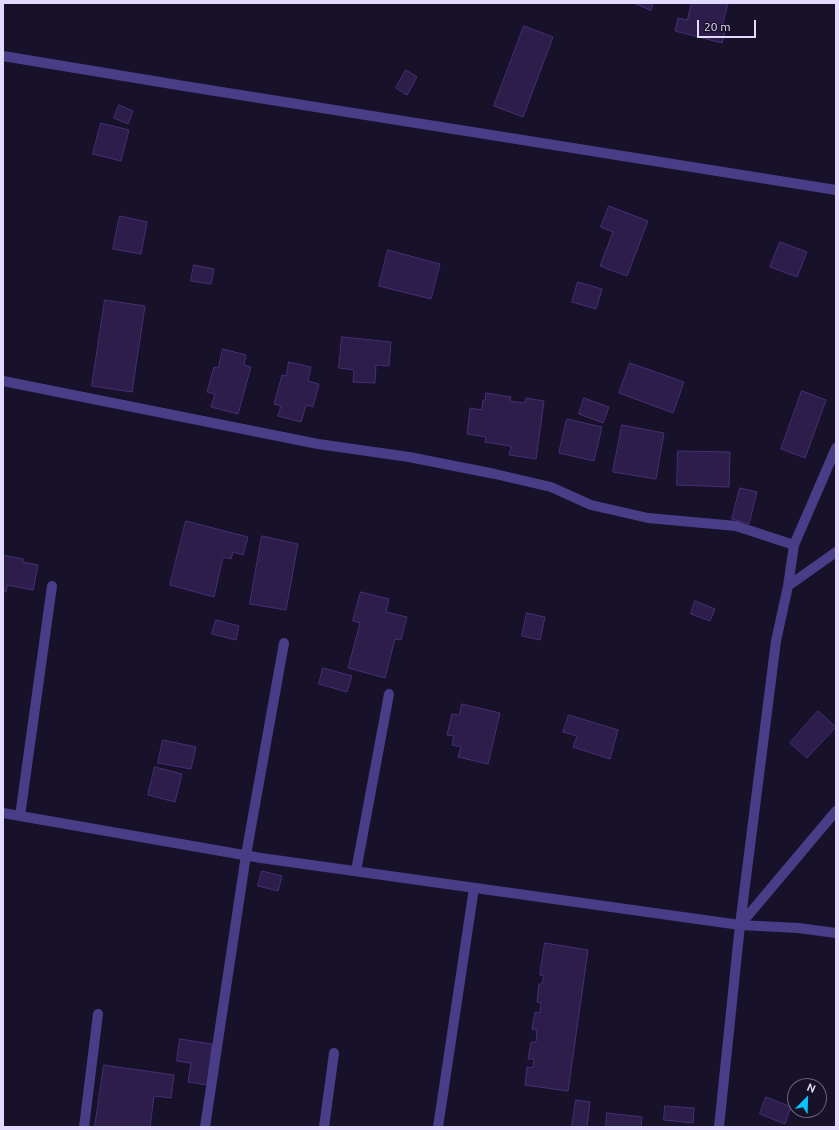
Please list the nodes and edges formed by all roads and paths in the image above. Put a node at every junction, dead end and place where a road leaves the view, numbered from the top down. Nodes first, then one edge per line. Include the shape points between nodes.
1 (3, 56) edge
2 (836, 190) edge
3 (3, 381) edge
4 (836, 448) edge
5 (794, 545) junction
6 (836, 552) edge
7 (52, 586) dead end
8 (788, 586) junction
9 (284, 643) dead end
10 (389, 694) dead end
11 (836, 811) edge
12 (3, 813) edge
13 (20, 816) junction
14 (246, 855) junction
15 (356, 871) junction
16 (474, 888) junction
17 (740, 925) junction
18 (836, 933) edge
19 (98, 1014) dead end
20 (334, 1053) dead end
21 (84, 1127) edge
22 (205, 1127) edge
23 (324, 1127) edge
24 (438, 1127) edge
25 (719, 1127) edge

1 - 2 street
3 - 5 street via 318,444 409,457 496,474 551,487 591,506 648,518 736,526
4 - 5 street
5 - 8 street
6 - 8 street
7 - 13 street
8 - 17 street via 776,641
9 - 14 street
10 - 15 street
11 - 17 street
12 - 13 street
13 - 14 street
14 - 15 street
14 - 22 street
15 - 16 street
16 - 17 street
16 - 24 street
17 - 18 street
17 - 25 street
19 - 21 street
20 - 23 street

